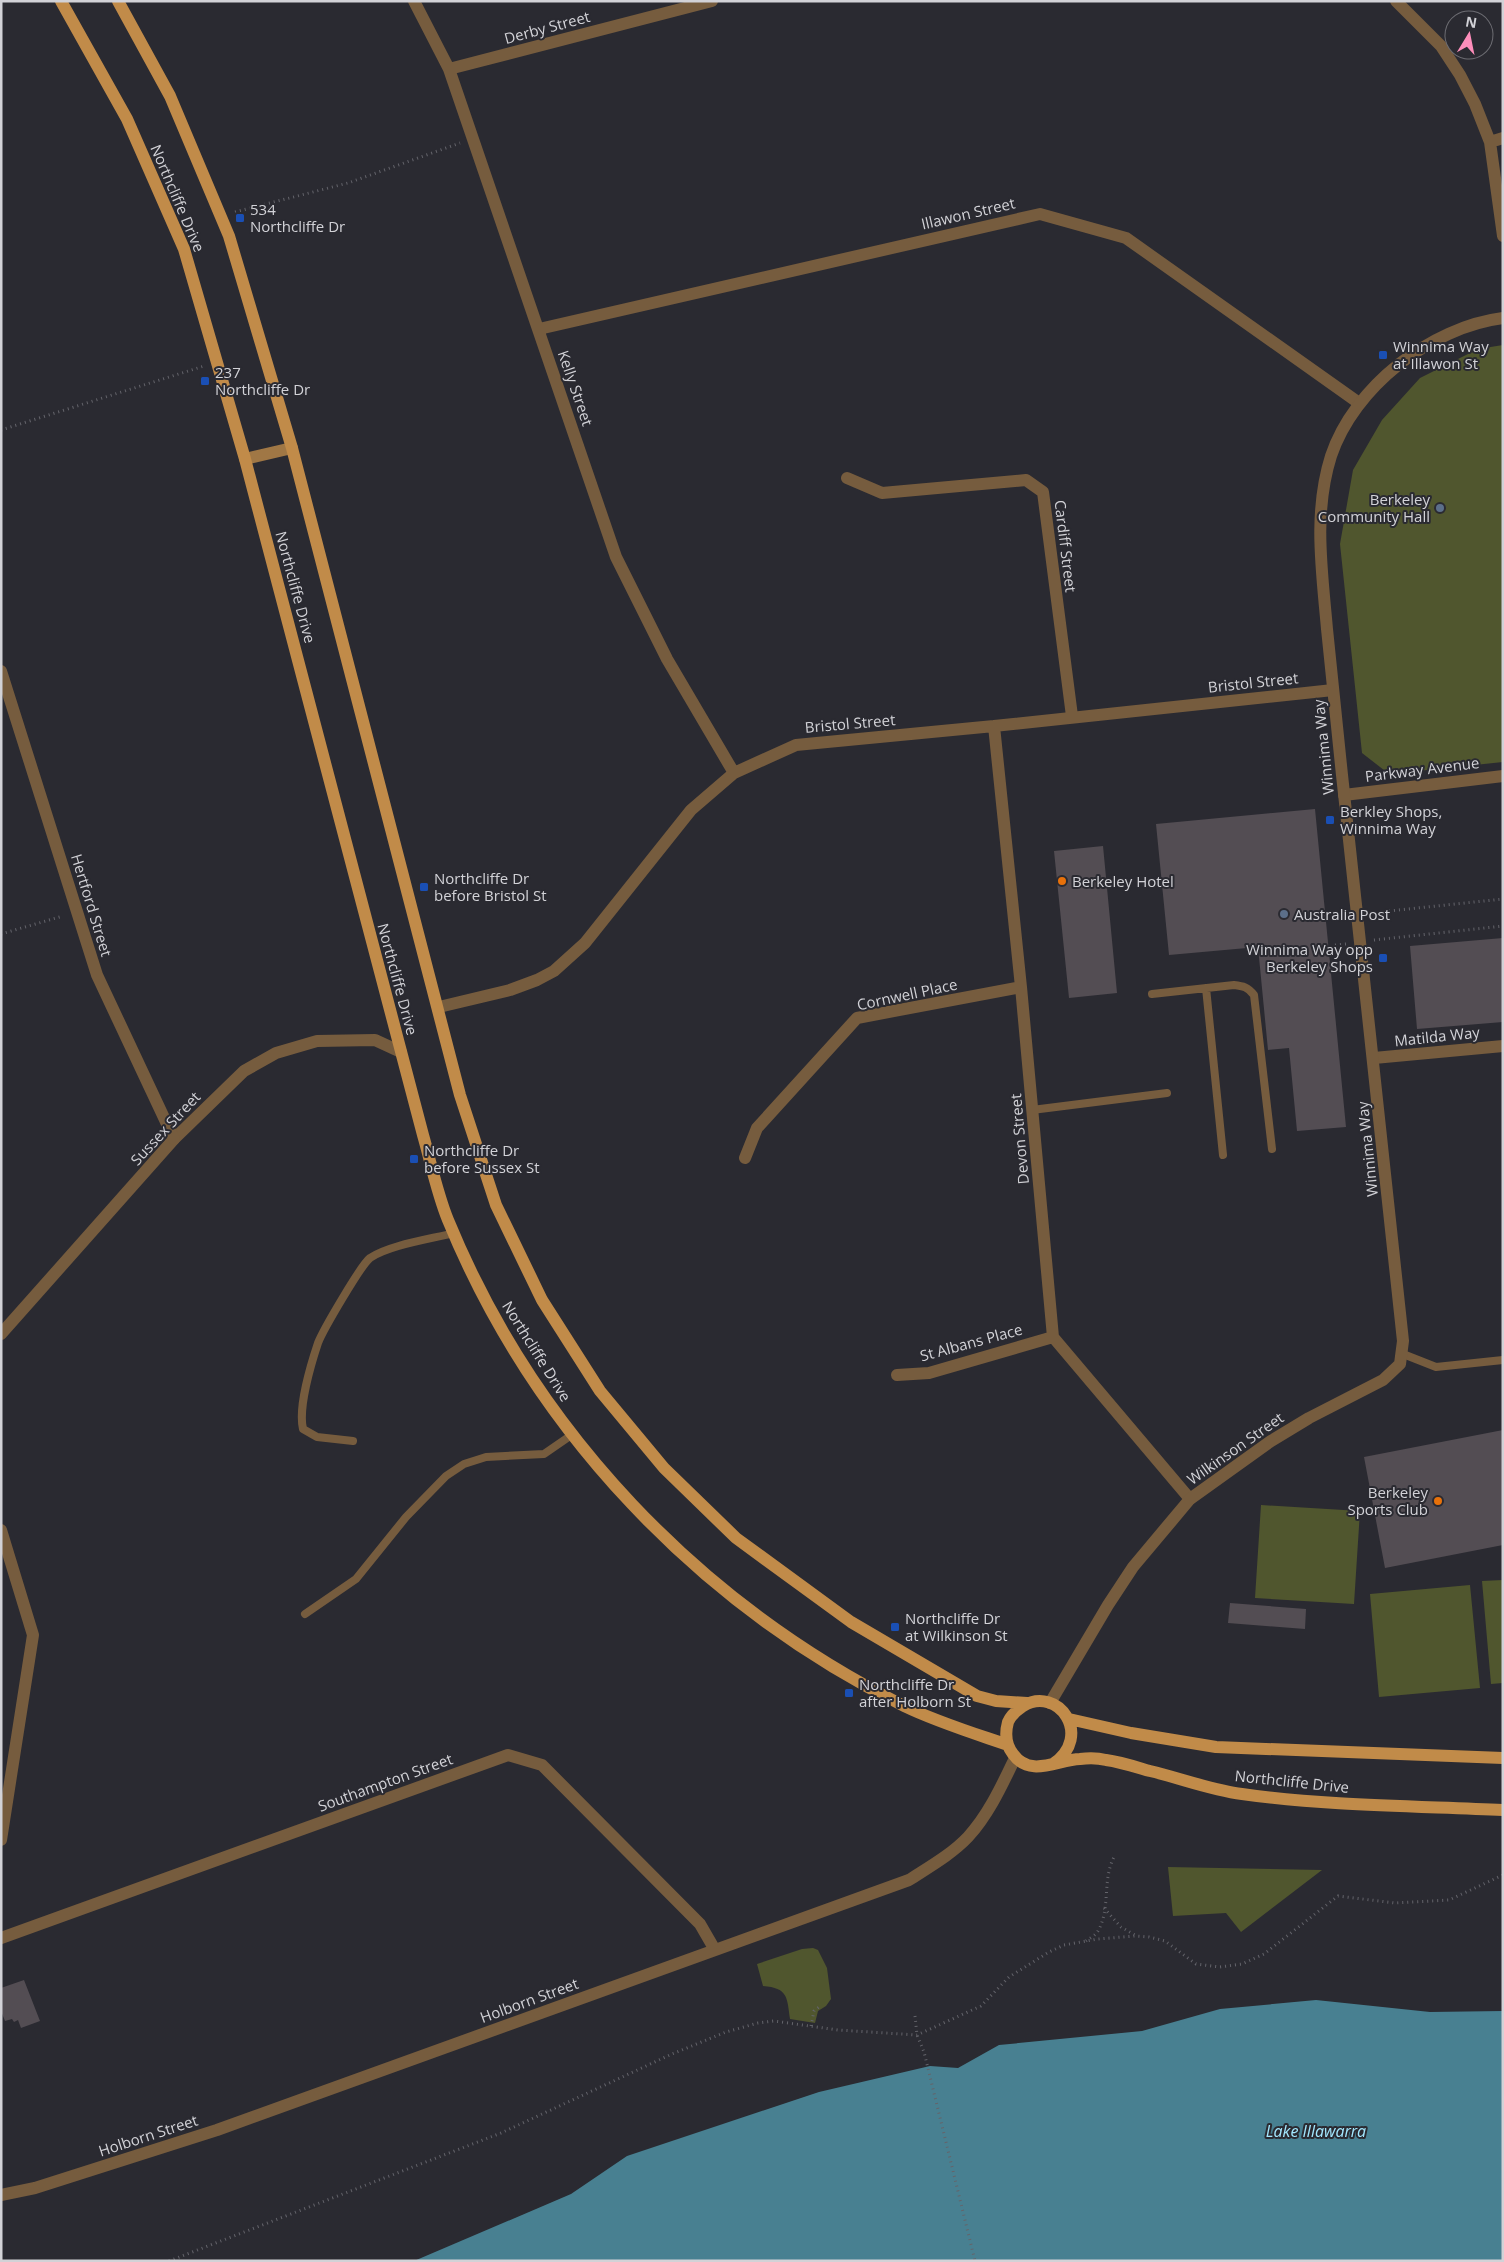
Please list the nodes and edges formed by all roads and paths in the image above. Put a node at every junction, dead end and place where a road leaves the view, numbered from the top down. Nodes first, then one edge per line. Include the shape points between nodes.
1 (61, 1) edge
2 (118, 1) edge
3 (414, 1) edge
4 (712, 1) edge
5 (1396, 1) edge
6 (449, 69) junction
7 (1503, 138) edge
8 (473, 139) junction
9 (1490, 142) junction
10 (220, 216) junction
11 (1503, 236) edge
12 (1503, 318) edge
13 (539, 329) junction
14 (217, 362) junction
15 (1359, 403) junction
16 (1, 430) edge
17 (292, 448) junction
18 (245, 459) junction
19 (847, 478) dead end
20 (1, 671) edge
21 (1333, 690) junction
22 (1072, 716) junction
23 (994, 726) junction
24 (734, 773) junction
25 (1503, 776) edge
26 (1344, 795) junction
27 (1503, 899) edge
28 (1389, 911) dead end
29 (77, 912) junction
30 (1503, 926) edge
31 (1, 934) edge
32 (1372, 940) dead end
33 (1021, 987) junction
34 (1206, 988) junction
35 (1152, 994) dead end
36 (439, 1008) junction
37 (1503, 1046) edge
38 (401, 1052) junction
39 (1374, 1058) junction
40 (1167, 1093) dead end
41 (1032, 1110) junction
42 (174, 1139) junction
43 (1272, 1149) dead end
44 (1223, 1155) dead end
45 (745, 1158) dead end
46 (454, 1232) junction
47 (1, 1334) edge
48 (1053, 1337) junction
49 (1402, 1354) junction
50 (1503, 1360) edge
51 (897, 1375) dead end
52 (573, 1434) junction
53 (353, 1441) dead end
54 (1190, 1499) junction
55 (1, 1530) edge
56 (304, 1614) dead end
57 (1028, 1703) junction
58 (1050, 1703) junction
59 (1069, 1719) junction
60 (1008, 1745) junction
61 (1016, 1758) junction
62 (1503, 1758) edge
63 (1053, 1764) junction
64 (1503, 1810) edge
65 (1, 1840) edge
66 (1114, 1857) dead end
67 (1503, 1875) edge
68 (1104, 1907) junction
69 (1135, 1936) junction
70 (1, 1938) edge
71 (1086, 1941) junction
72 (715, 1950) junction
73 (819, 2007) dead end
74 (915, 2016) dead end
75 (811, 2026) junction
76 (917, 2034) junction
77 (1, 2195) edge
78 (169, 2261) edge
79 (975, 2261) edge

1 - 14 main road, Northcliffe Drive via 127,119 184,249
2 - 10 main road, Northcliffe Drive via 170,96
3 - 6 street, Kelly Street
4 - 6 street, Derby Street
5 - 9 street via 1440,46 1460,75 1476,104
6 - 8 street, Kelly Street
7 - 9 street
8 - 10 path via 348,183
8 - 13 street, Kelly Street
9 - 11 street
10 - 17 main road, Northcliffe Drive via 263,344
12 - 15 street, Winnima Way via 1460,330 1423,347 1390,370
13 - 15 street, Illawon Street via 1040,214 1126,238
13 - 24 street, Kelly Street via 616,556 667,659
14 - 16 path
14 - 18 main road, Northcliffe Drive
15 - 21 street, Winnima Way via 1343,428 1332,456 1320,516 1320,560
17 - 18 main road
17 - 36 main road, Northcliffe Drive
18 - 38 main road, Northcliffe Drive
19 - 22 street, Cardiff Street via 882,493 1026,480 1043,492
20 - 29 street, Hertford Street
21 - 22 street, Bristol Street
21 - 26 street, Winnima Way
22 - 23 street, Bristol Street
23 - 24 street, Bristol Street via 796,745
23 - 33 street, Devon Street
24 - 36 street, Bristol Street via 691,810 584,944 554,971 510,990
25 - 26 street, Parkway Avenue
26 - 39 street, Winnima Way
27 - 28 path
29 - 31 path
29 - 42 street, Hertford Street via 96,975
30 - 32 path
33 - 41 street, Devon Street
33 - 45 street, Cornwell Place via 857,1018 757,1128
34 - 35 lane
34 - 43 lane via 1243,986 1254,995
34 - 44 lane
36 - 57 main road, Northcliffe Drive via 460,1095 496,1205 542,1300 600,1392 664,1468 736,1538 851,1622 977,1696 996,1702
37 - 39 street, Matilda Way
38 - 42 street, Sussex Street via 375,1040 342,1039 317,1041 276,1053 244,1071
38 - 46 main road, Northcliffe Drive via 422,1135
39 - 49 street, Winnima Way
40 - 41 lane
41 - 48 street, Devon Street
42 - 47 street, Sussex Street
46 - 52 main road, Northcliffe Drive via 504,1334
46 - 53 lane via 381,1252 368,1259 318,1342 301,1420 303,1429 316,1437
48 - 51 street, St Albans Place via 929,1373
48 - 54 street
49 - 50 lane via 1436,1368
49 - 54 street, Wilkinson Street via 1400,1364 1383,1380 1270,1441
52 - 56 lane via 544,1454 486,1457 464,1464 446,1476 406,1517 356,1578
52 - 60 main road, Northcliffe Drive via 631,1505 708,1578 759,1618 814,1656 905,1706
54 - 58 street, Wilkinson Street via 1133,1567
55 - 65 street via 32,1635
57 - 58 main road
57 - 60 main road via 1016,1710 1009,1720 1006,1732
58 - 59 main road
59 - 62 main road, Northcliffe Drive via 1216,1747
59 - 63 main road via 1072,1729 1070,1745 1062,1758
60 - 61 main road
61 - 63 main road via 1038,1768
61 - 72 street, Holborn Street via 996,1799 968,1837 909,1880
63 - 64 main road, Northcliffe Drive via 1079,1758 1106,1760 1240,1794
66 - 68 path via 1108,1868
67 - 69 path via 1449,1900 1395,1903 1338,1896 1264,1954 1232,1966 1196,1964 1165,1941
68 - 69 path via 1121,1927
68 - 71 path via 1098,1933
69 - 71 path
70 - 72 street, Southampton Street via 508,1755 542,1765 700,1924
71 - 76 path via 1049,1952 1010,1977 981,2006
72 - 77 street, Holborn Street via 217,2130 35,2188
73 - 75 path via 814,2011
74 - 76 path
75 - 76 path via 866,2033
75 - 78 path via 774,2021 726,2032 501,2133
76 - 79 path

